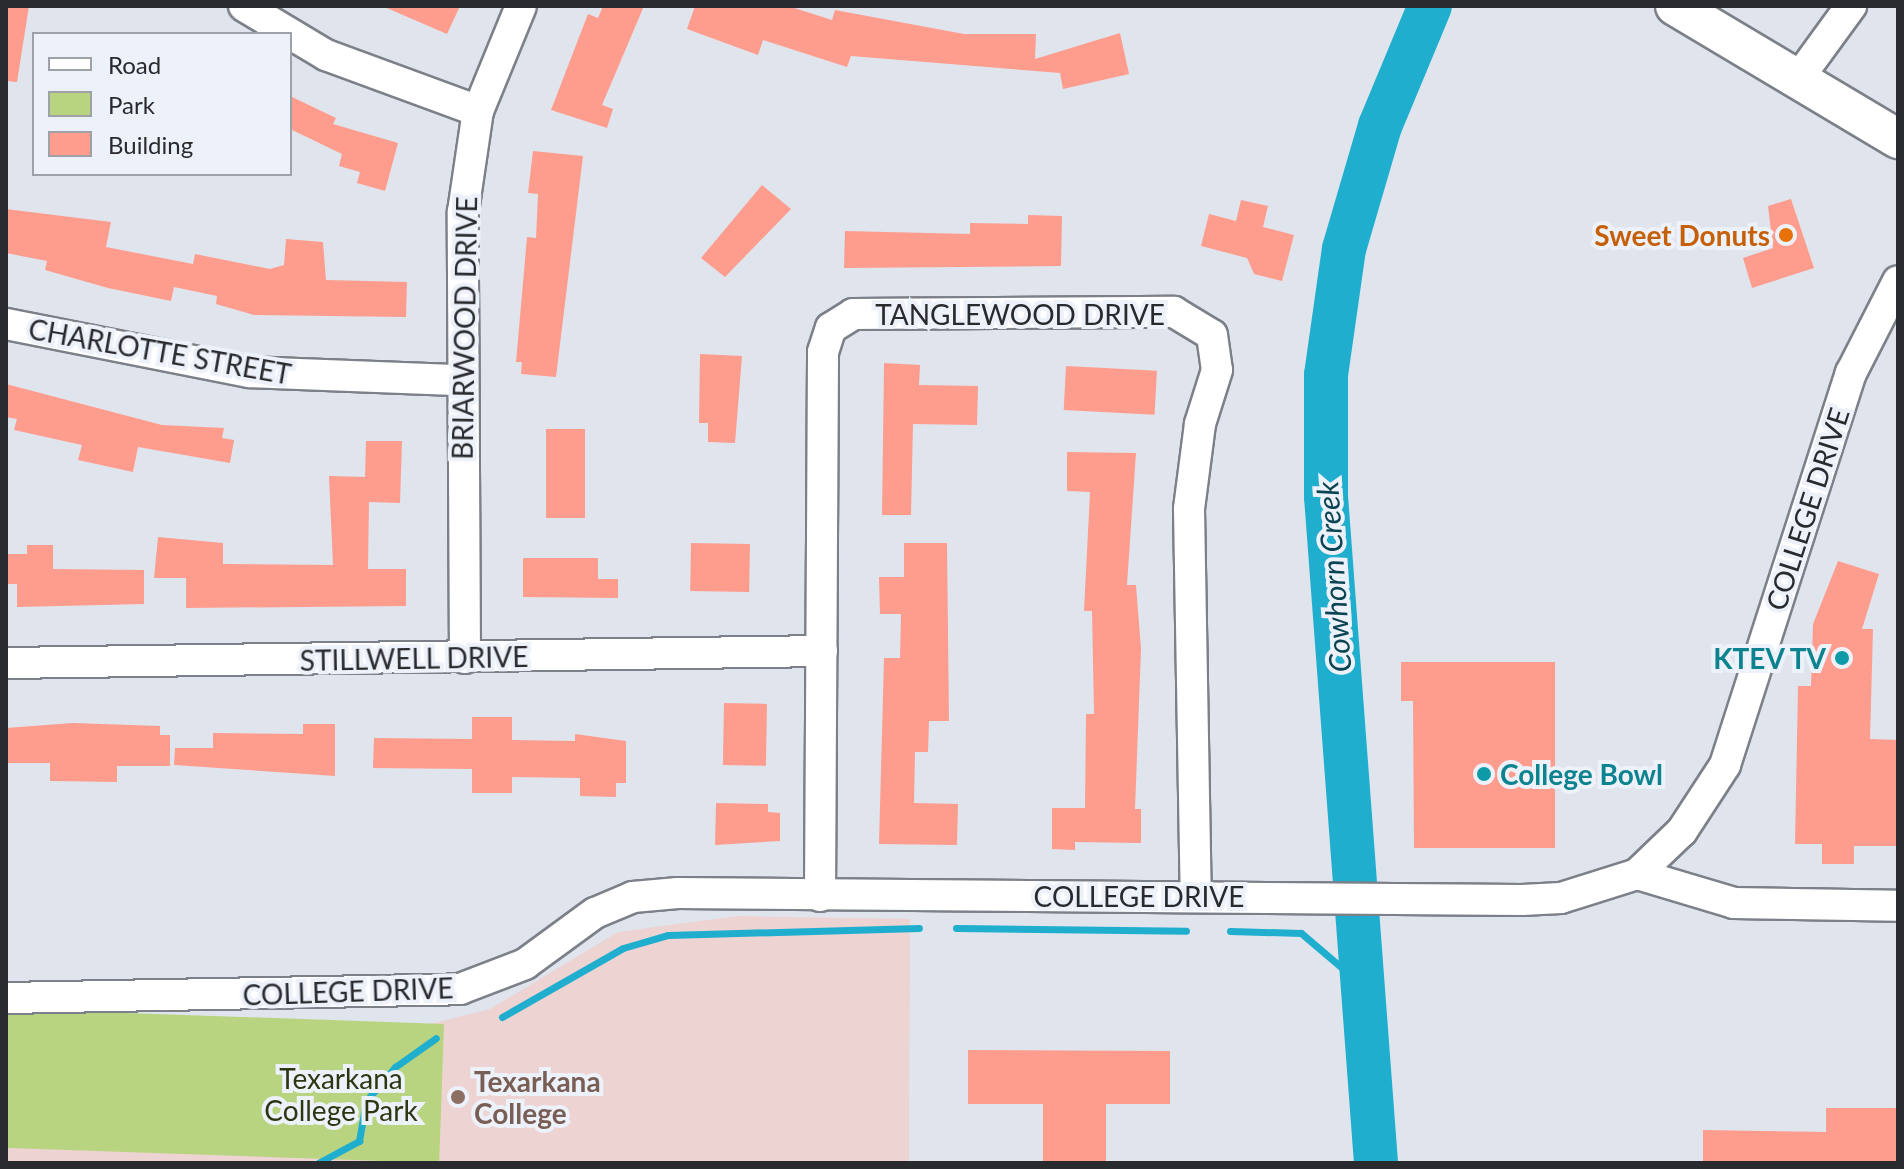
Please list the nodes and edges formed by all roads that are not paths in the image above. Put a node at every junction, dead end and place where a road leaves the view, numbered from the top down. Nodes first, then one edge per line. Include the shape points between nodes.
1 (244, 6) edge
2 (521, 6) edge
3 (1675, 6) edge
4 (1851, 6) edge
5 (288, 32) edge
6 (292, 35) edge
7 (1800, 76) junction
8 (478, 111) junction
9 (1898, 139) edge
10 (1898, 281) edge
11 (6, 324) edge
12 (459, 380) junction
13 (822, 651) junction
14 (465, 658) junction
15 (6, 663) edge
16 (1637, 874) junction
17 (820, 896) junction
18 (1196, 896) junction
19 (1898, 906) edge
20 (6, 998) edge

1 - 5 street
2 - 8 street, BRIARWOOD DRIVE
3 - 7 main road
4 - 7 street
6 - 8 street via 326,55
7 - 9 main road
8 - 12 street, BRIARWOOD DRIVE via 463,212
10 - 16 street, COLLEGE DRIVE via 1851,373 1725,765 1682,831
11 - 12 street, CHARLOTTE STREET via 249,372
12 - 14 street, BRIARWOOD DRIVE
13 - 14 street, STILLWELL DRIVE
13 - 17 street, TANGLEWOOD DRIVE
13 - 18 street, TANGLEWOOD DRIVE via 823,352 831,328 853,314 1174,312 1212,335 1217,370 1200,424 1189,509
14 - 15 street, STILLWELL DRIVE
16 - 18 street, COLLEGE DRIVE via 1561,898
16 - 19 street via 1734,903
17 - 18 street, COLLEGE DRIVE
17 - 20 street, COLLEGE DRIVE via 633,897 595,913 525,964 460,989

